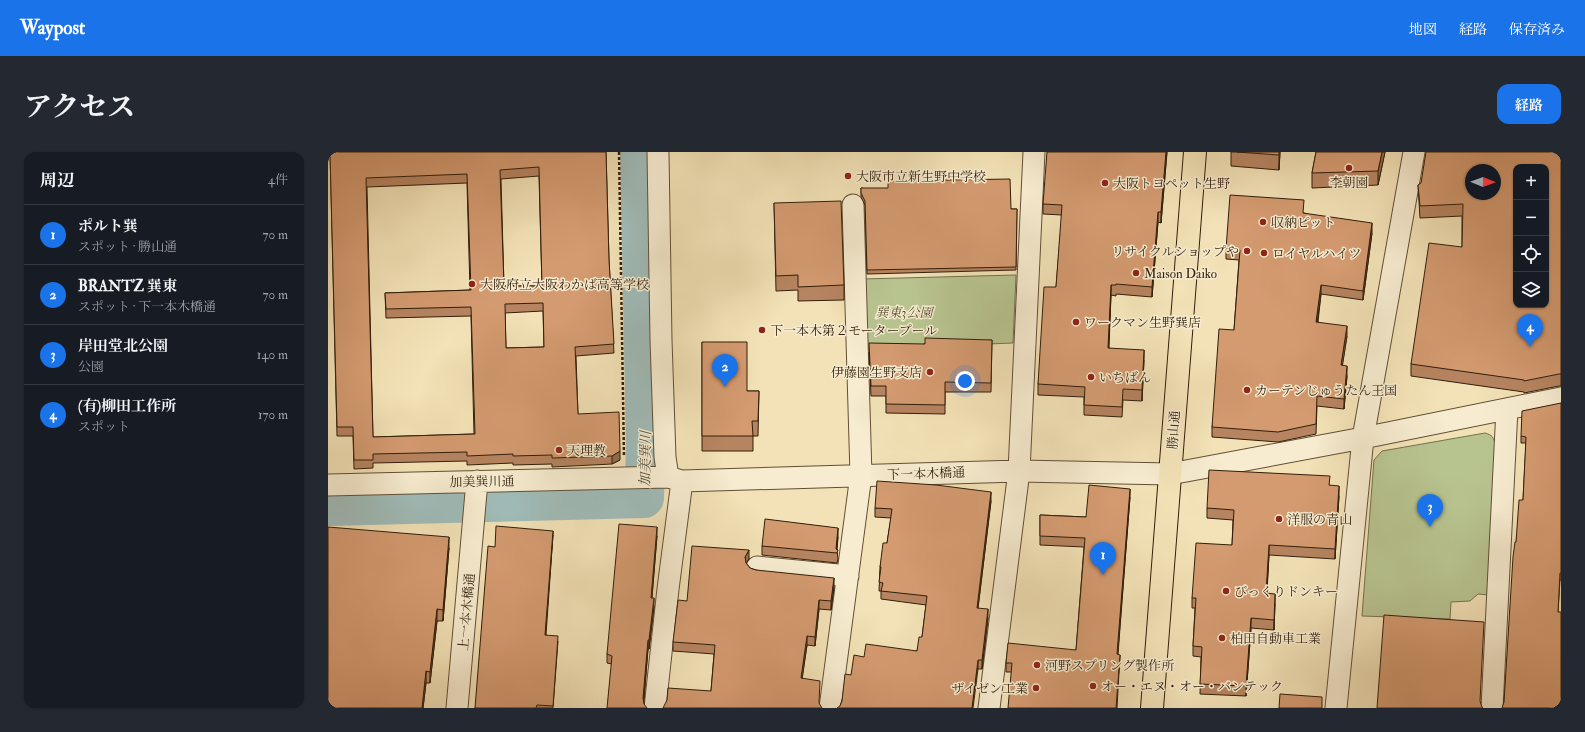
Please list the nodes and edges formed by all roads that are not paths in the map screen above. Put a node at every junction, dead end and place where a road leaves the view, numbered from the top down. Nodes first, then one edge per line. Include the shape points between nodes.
1 (658, 152) edge
2 (1034, 152) edge
3 (1195, 152) edge
4 (1414, 152) edge
5 (853, 205) dead end
6 (1561, 398) edge
7 (1507, 409) junction
8 (1363, 438) junction
9 (1019, 471) junction
10 (1170, 474) junction
11 (861, 475) junction
12 (670, 479) junction
13 (328, 485) edge
14 (476, 487) junction
15 (757, 567) dead end
16 (848, 576) junction
17 (457, 708) edge
18 (656, 708) edge
19 (830, 708) edge
20 (989, 708) edge
21 (1152, 708) edge
22 (1336, 708) edge
23 (1492, 708) edge

1 - 12 street via 665,457
2 - 9 street
3 - 10 main road, 勝山通
4 - 8 street
5 - 11 street
6 - 7 street, 下一本木橋通
7 - 8 street, 下一本木橋通
7 - 23 street
8 - 10 street, 下一本木橋通
8 - 22 street
9 - 10 street, 下一本木橋通
9 - 11 street, 下一本木橋通
9 - 20 street
10 - 21 main road, 勝山通
11 - 12 street, 下一本木橋通
11 - 16 street
12 - 14 street, 加美巽川通 via 630,478
12 - 18 street via 668,589
13 - 14 street, 加美巽川通
14 - 17 street, 上一本木橋通
15 - 16 street
16 - 19 street

